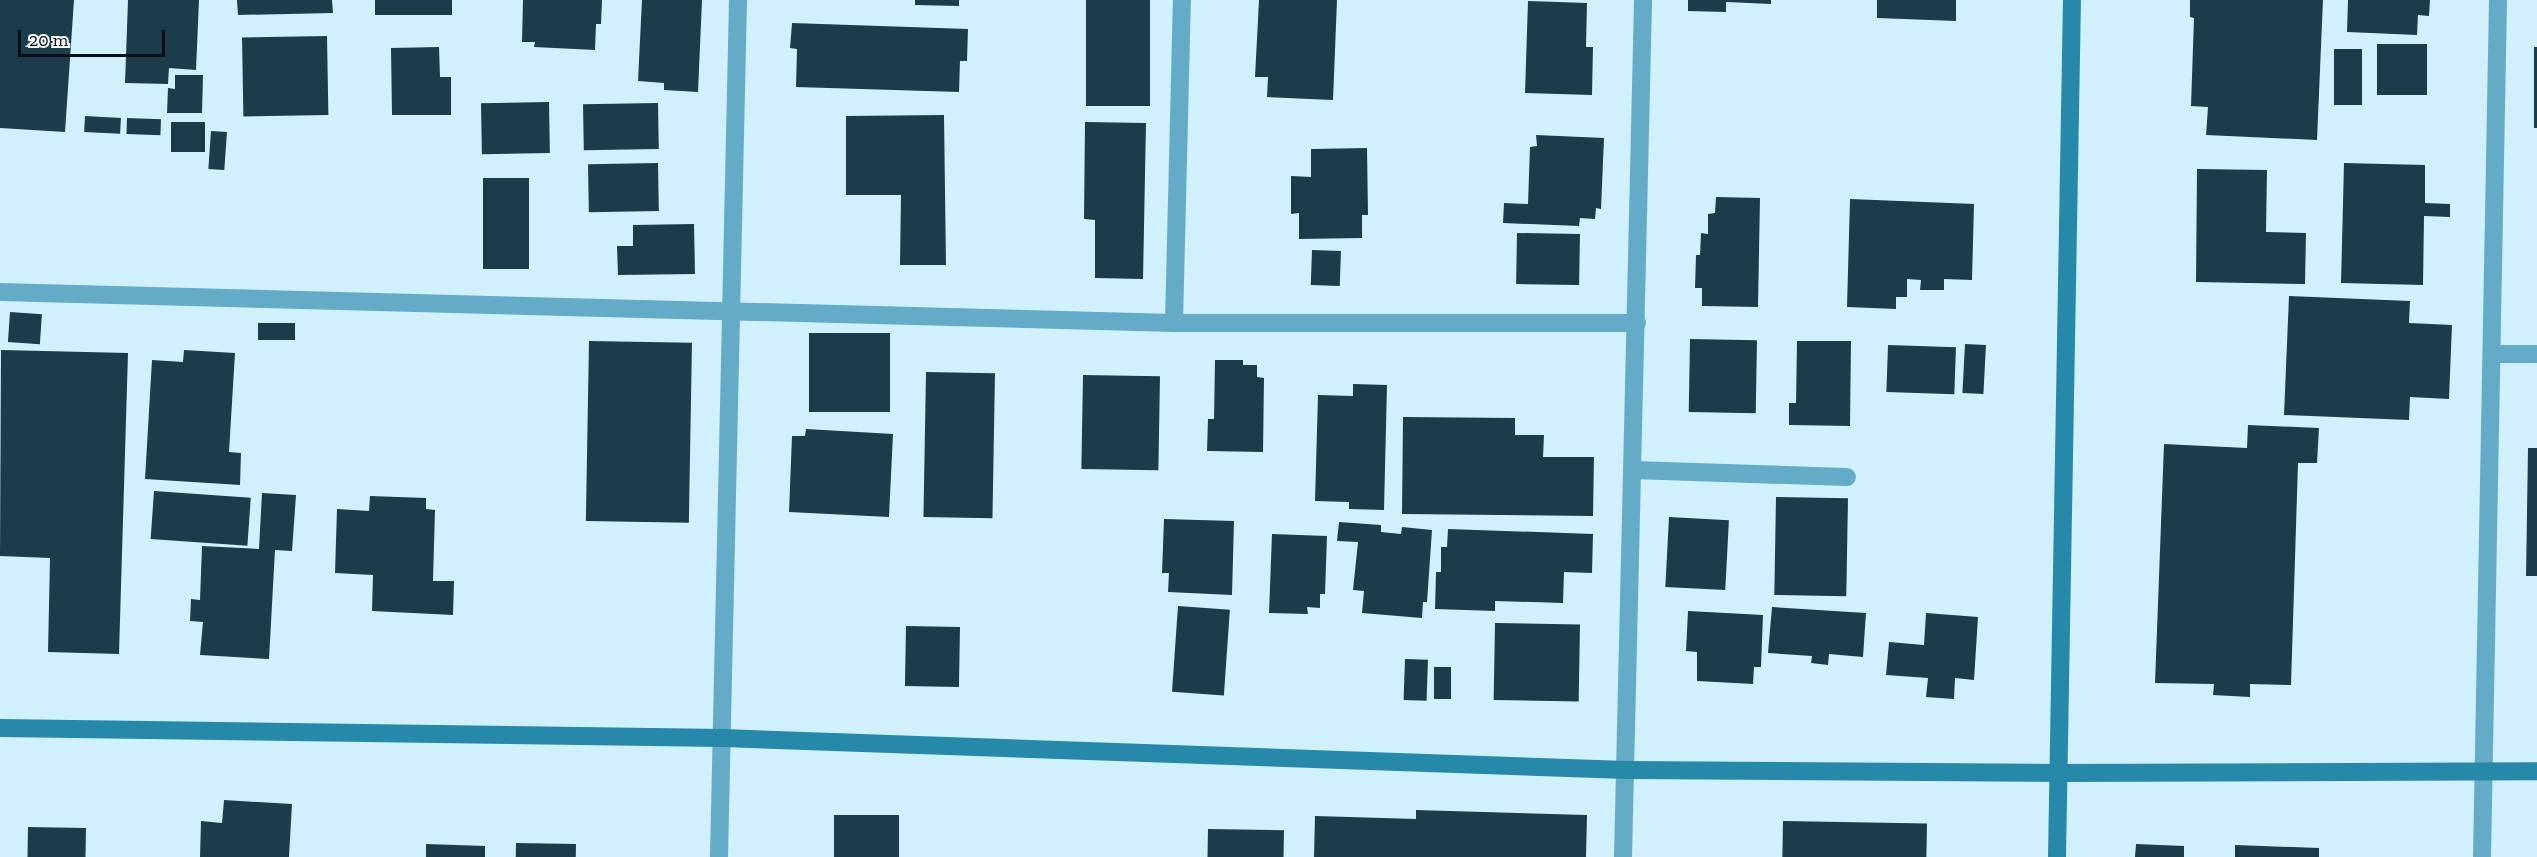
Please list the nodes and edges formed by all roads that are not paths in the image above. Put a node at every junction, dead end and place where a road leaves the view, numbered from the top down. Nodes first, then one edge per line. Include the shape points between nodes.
1 (738, 0) edge
2 (1182, 0) edge
3 (1643, 0) edge
4 (2072, 0) edge
5 (2498, 0) edge
6 (0, 292) edge
7 (732, 312) junction
8 (1174, 322) junction
9 (1637, 322) junction
10 (2493, 354) junction
11 (2537, 354) edge
12 (1633, 470) junction
13 (1847, 477) dead end
14 (0, 728) edge
15 (723, 738) junction
16 (2485, 769) junction
17 (1626, 770) junction
18 (2537, 771) edge
19 (2058, 773) junction
20 (719, 857) edge
21 (1623, 857) edge
22 (2056, 857) edge
23 (2482, 857) edge

1 - 7 street
2 - 8 street
3 - 9 street
4 - 19 street
5 - 10 street
6 - 7 street
7 - 8 street
7 - 15 street
8 - 9 street
9 - 12 street
10 - 11 street
10 - 16 street
12 - 13 street
12 - 17 street
14 - 15 street
15 - 17 street
15 - 20 street
16 - 18 street
16 - 19 street
16 - 23 street
17 - 19 street
17 - 21 street
19 - 22 street

